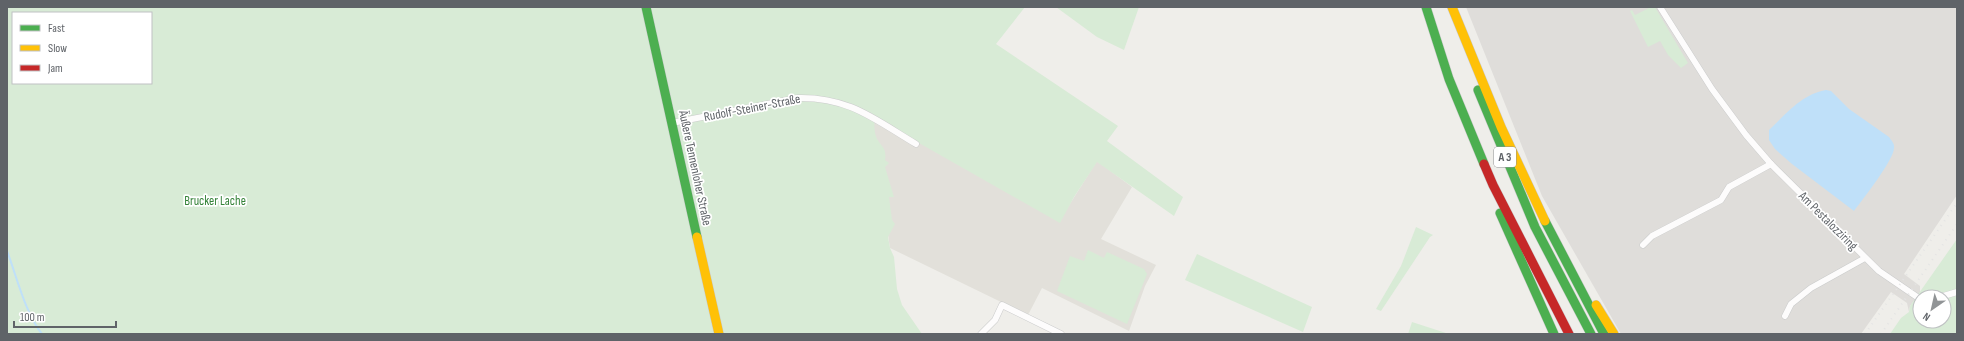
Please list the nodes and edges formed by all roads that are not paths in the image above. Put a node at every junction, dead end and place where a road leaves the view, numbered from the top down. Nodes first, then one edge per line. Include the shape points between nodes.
1 (646, 7) edge
2 (1426, 7) edge
3 (1448, 7) edge
4 (1452, 7) edge
5 (1660, 7) edge
6 (672, 123) junction
7 (916, 144) dead end
8 (1771, 164) junction
9 (1494, 185) junction
10 (1555, 240) junction
11 (1644, 245) dead end
12 (1866, 258) junction
13 (1912, 294) edge
14 (1785, 316) dead end
15 (719, 334) edge
16 (980, 334) edge
17 (1062, 334) edge
18 (1554, 334) edge
19 (1569, 334) edge
20 (1592, 334) edge
21 (1604, 334) edge
22 (1614, 334) edge

1 - 6 main road, Äußere Tennenloher Straße
2 - 9 main road, A 3 via 1449,79
3 - 20 main road, A 3 via 1484,107 1535,227
4 - 10 main road via 1488,97
5 - 8 street, Am Pestalozziring via 1712,89
6 - 7 street, Rudolf-Steiner-Straße via 812,97 853,106
6 - 15 main road, Äußere Tennenloher Straße
8 - 11 street via 1729,187 1721,200 1652,236
8 - 12 street, Am Pestalozziring
9 - 18 main road via 1500,213
9 - 19 main road, A 3
10 - 21 main road
10 - 22 main road
12 - 13 street via 1887,277
12 - 14 street, Am Pestalozziring via 1811,288 1791,304
16 - 17 street via 995,320 1002,304

